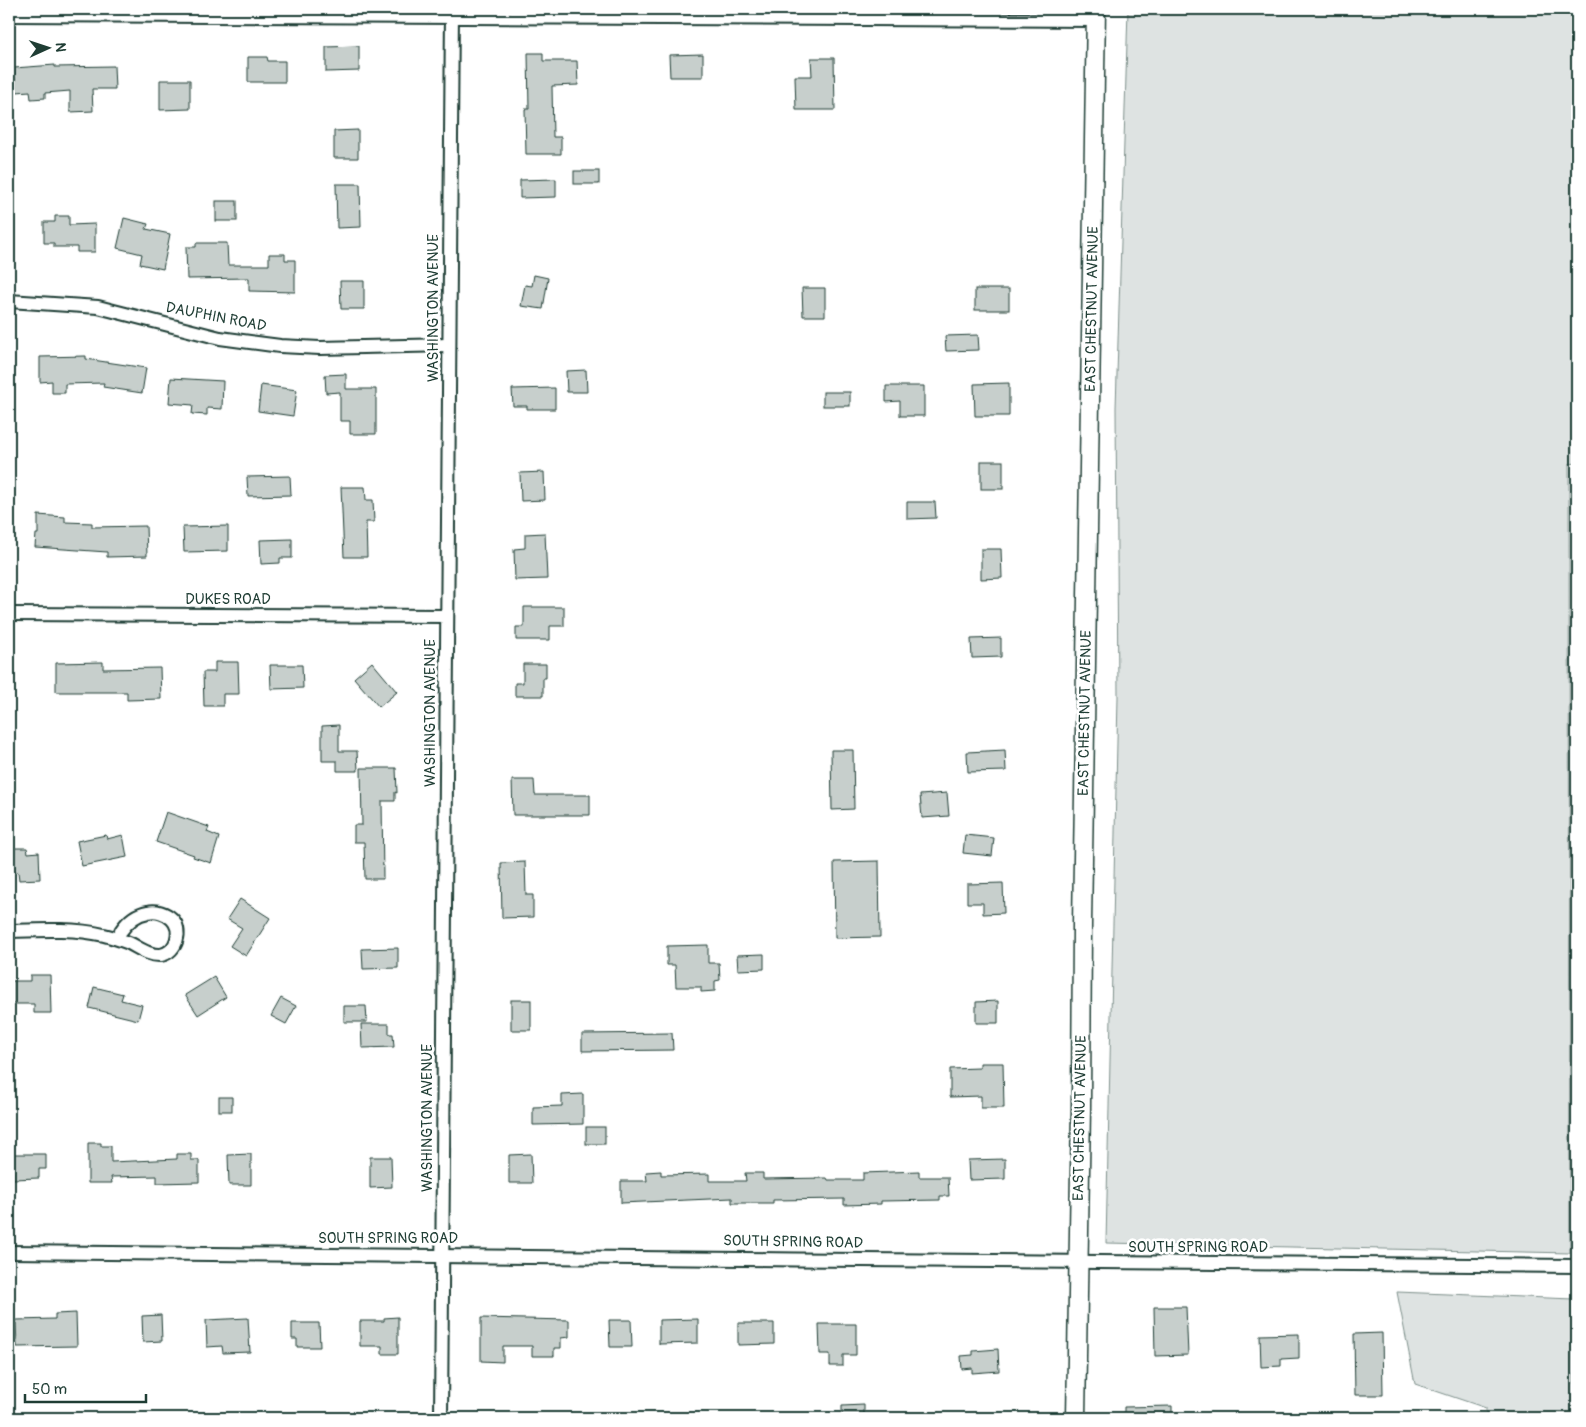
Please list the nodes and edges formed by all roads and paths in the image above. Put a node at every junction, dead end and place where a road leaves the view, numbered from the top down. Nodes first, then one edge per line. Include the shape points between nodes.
1 (452, 13) edge
2 (752, 13) edge
3 (1096, 14) edge
4 (9, 15) edge
5 (9, 300) edge
6 (449, 345) junction
7 (9, 614) edge
8 (447, 616) junction
9 (9, 931) edge
10 (121, 931) dead end
11 (9, 1252) edge
12 (442, 1255) junction
13 (1078, 1263) junction
14 (1577, 1266) edge
15 (442, 1418) edge
16 (1076, 1418) edge

1 - 2 street
1 - 4 street
1 - 6 street, WASHINGTON AVENUE
2 - 3 street
3 - 13 street, EAST CHESTNUT AVENUE
5 - 6 street, DAUPHIN ROAD via 98,307 220,338 280,346
6 - 8 street, WASHINGTON AVENUE
7 - 8 street, DUKES ROAD
8 - 12 street, WASHINGTON AVENUE
9 - 10 street via 85,932 116,938 158,955 171,949 178,938 176,924 158,911 141,914
11 - 12 street, SOUTH SPRING ROAD
12 - 13 street, SOUTH SPRING ROAD
12 - 15 street, WASHINGTON AVENUE
13 - 14 street, SOUTH SPRING ROAD
13 - 16 street, EAST CHESTNUT AVENUE

